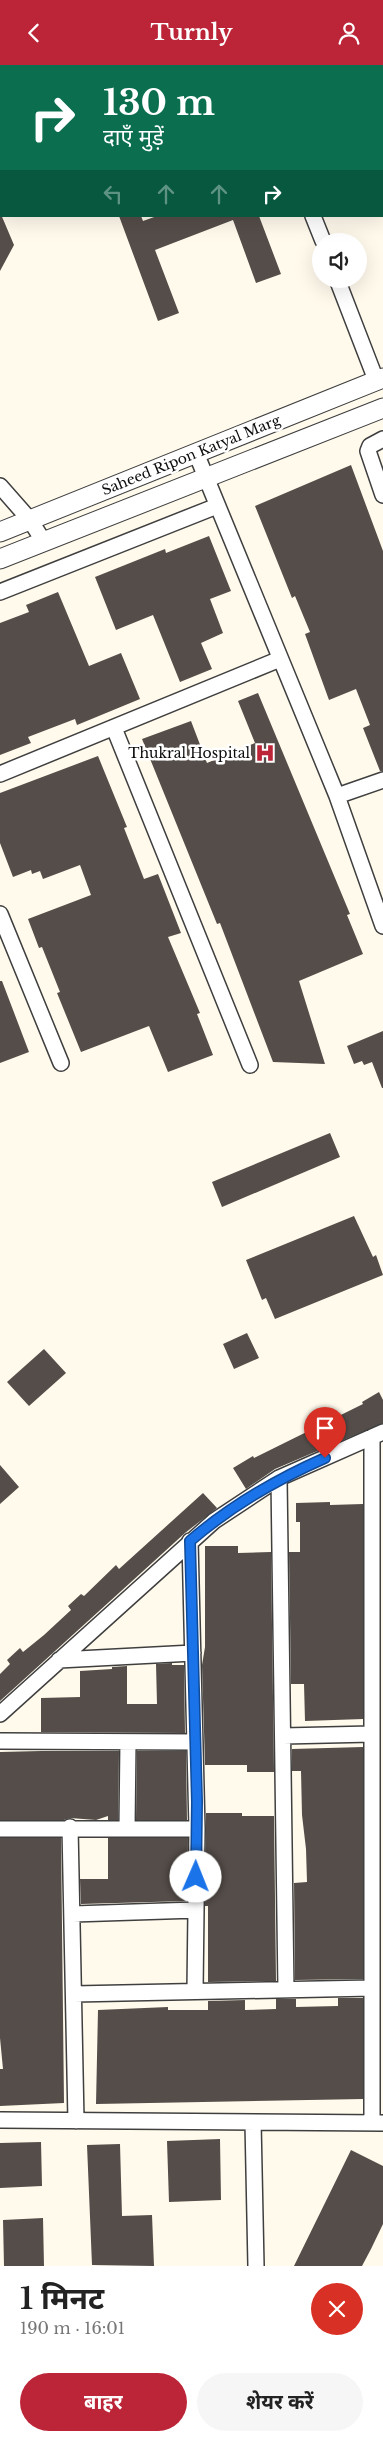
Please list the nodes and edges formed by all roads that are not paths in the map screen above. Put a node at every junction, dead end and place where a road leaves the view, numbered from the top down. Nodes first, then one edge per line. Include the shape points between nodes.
1 (313, 217) edge
2 (320, 233) edge
3 (341, 288) edge
4 (380, 379) edge
5 (383, 407) edge
6 (383, 439) edge
7 (196, 453) junction
8 (206, 479) junction
9 (0, 486) edge
10 (383, 495) edge
11 (217, 506) junction
12 (30, 520) junction
13 (0, 532) edge
14 (44, 542) junction
15 (0, 559) edge
16 (0, 592) edge
17 (280, 659) junction
18 (114, 728) junction
19 (0, 775) edge
20 (383, 780) edge
21 (337, 796) junction
22 (0, 914) edge
23 (383, 926) edge
24 (61, 1063) dead end
25 (250, 1065) dead end
26 (377, 1435) edge
27 (279, 1479) junction
28 (190, 1541) junction
29 (193, 1653) junction
30 (59, 1660) junction
31 (0, 1714) edge
32 (372, 1734) junction
33 (283, 1736) junction
34 (0, 1741) edge
35 (128, 1742) junction
36 (195, 1742) junction
37 (70, 1827) junction
38 (127, 1828) junction
39 (0, 1829) edge
40 (197, 1829) junction
41 (196, 1910) junction
42 (73, 1914) junction
43 (372, 1988) junction
44 (286, 1989) junction
45 (195, 1991) junction
46 (74, 1995) junction
47 (0, 2121) edge
48 (76, 2121) junction
49 (253, 2122) junction
50 (378, 2123) edge
51 (256, 2266) edge

1 - 2 street
3 - 4 street
4 - 7 street, Saheed Ripon Katyal Marg
5 - 8 street, Saheed Ripon Katyal Marg
6 - 10 street via 370,446 368,451
7 - 8 street
7 - 12 street, Saheed Ripon Katyal Marg
8 - 11 street
8 - 14 street, Saheed Ripon Katyal Marg
9 - 12 street
11 - 16 street
11 - 17 street
12 - 13 street, Saheed Ripon Katyal Marg
12 - 14 street
14 - 15 street, Saheed Ripon Katyal Marg
17 - 18 street
17 - 21 street
18 - 19 street
18 - 25 street
20 - 21 street
21 - 23 street
22 - 24 street
26 - 27 street
26 - 32 street
27 - 28 street via 214,1521
27 - 33 street
28 - 29 street
28 - 30 street
29 - 30 street
29 - 36 street
30 - 31 street
32 - 33 street
32 - 43 street
33 - 44 street
34 - 35 street
35 - 36 street
35 - 38 street
36 - 40 street
37 - 38 street
37 - 39 street
37 - 42 street
38 - 40 street
40 - 41 street
41 - 42 street
41 - 45 street
42 - 46 street
43 - 44 street
43 - 50 street
44 - 45 street
45 - 46 street
46 - 48 street
47 - 48 street
48 - 49 street
49 - 50 street
49 - 51 street

